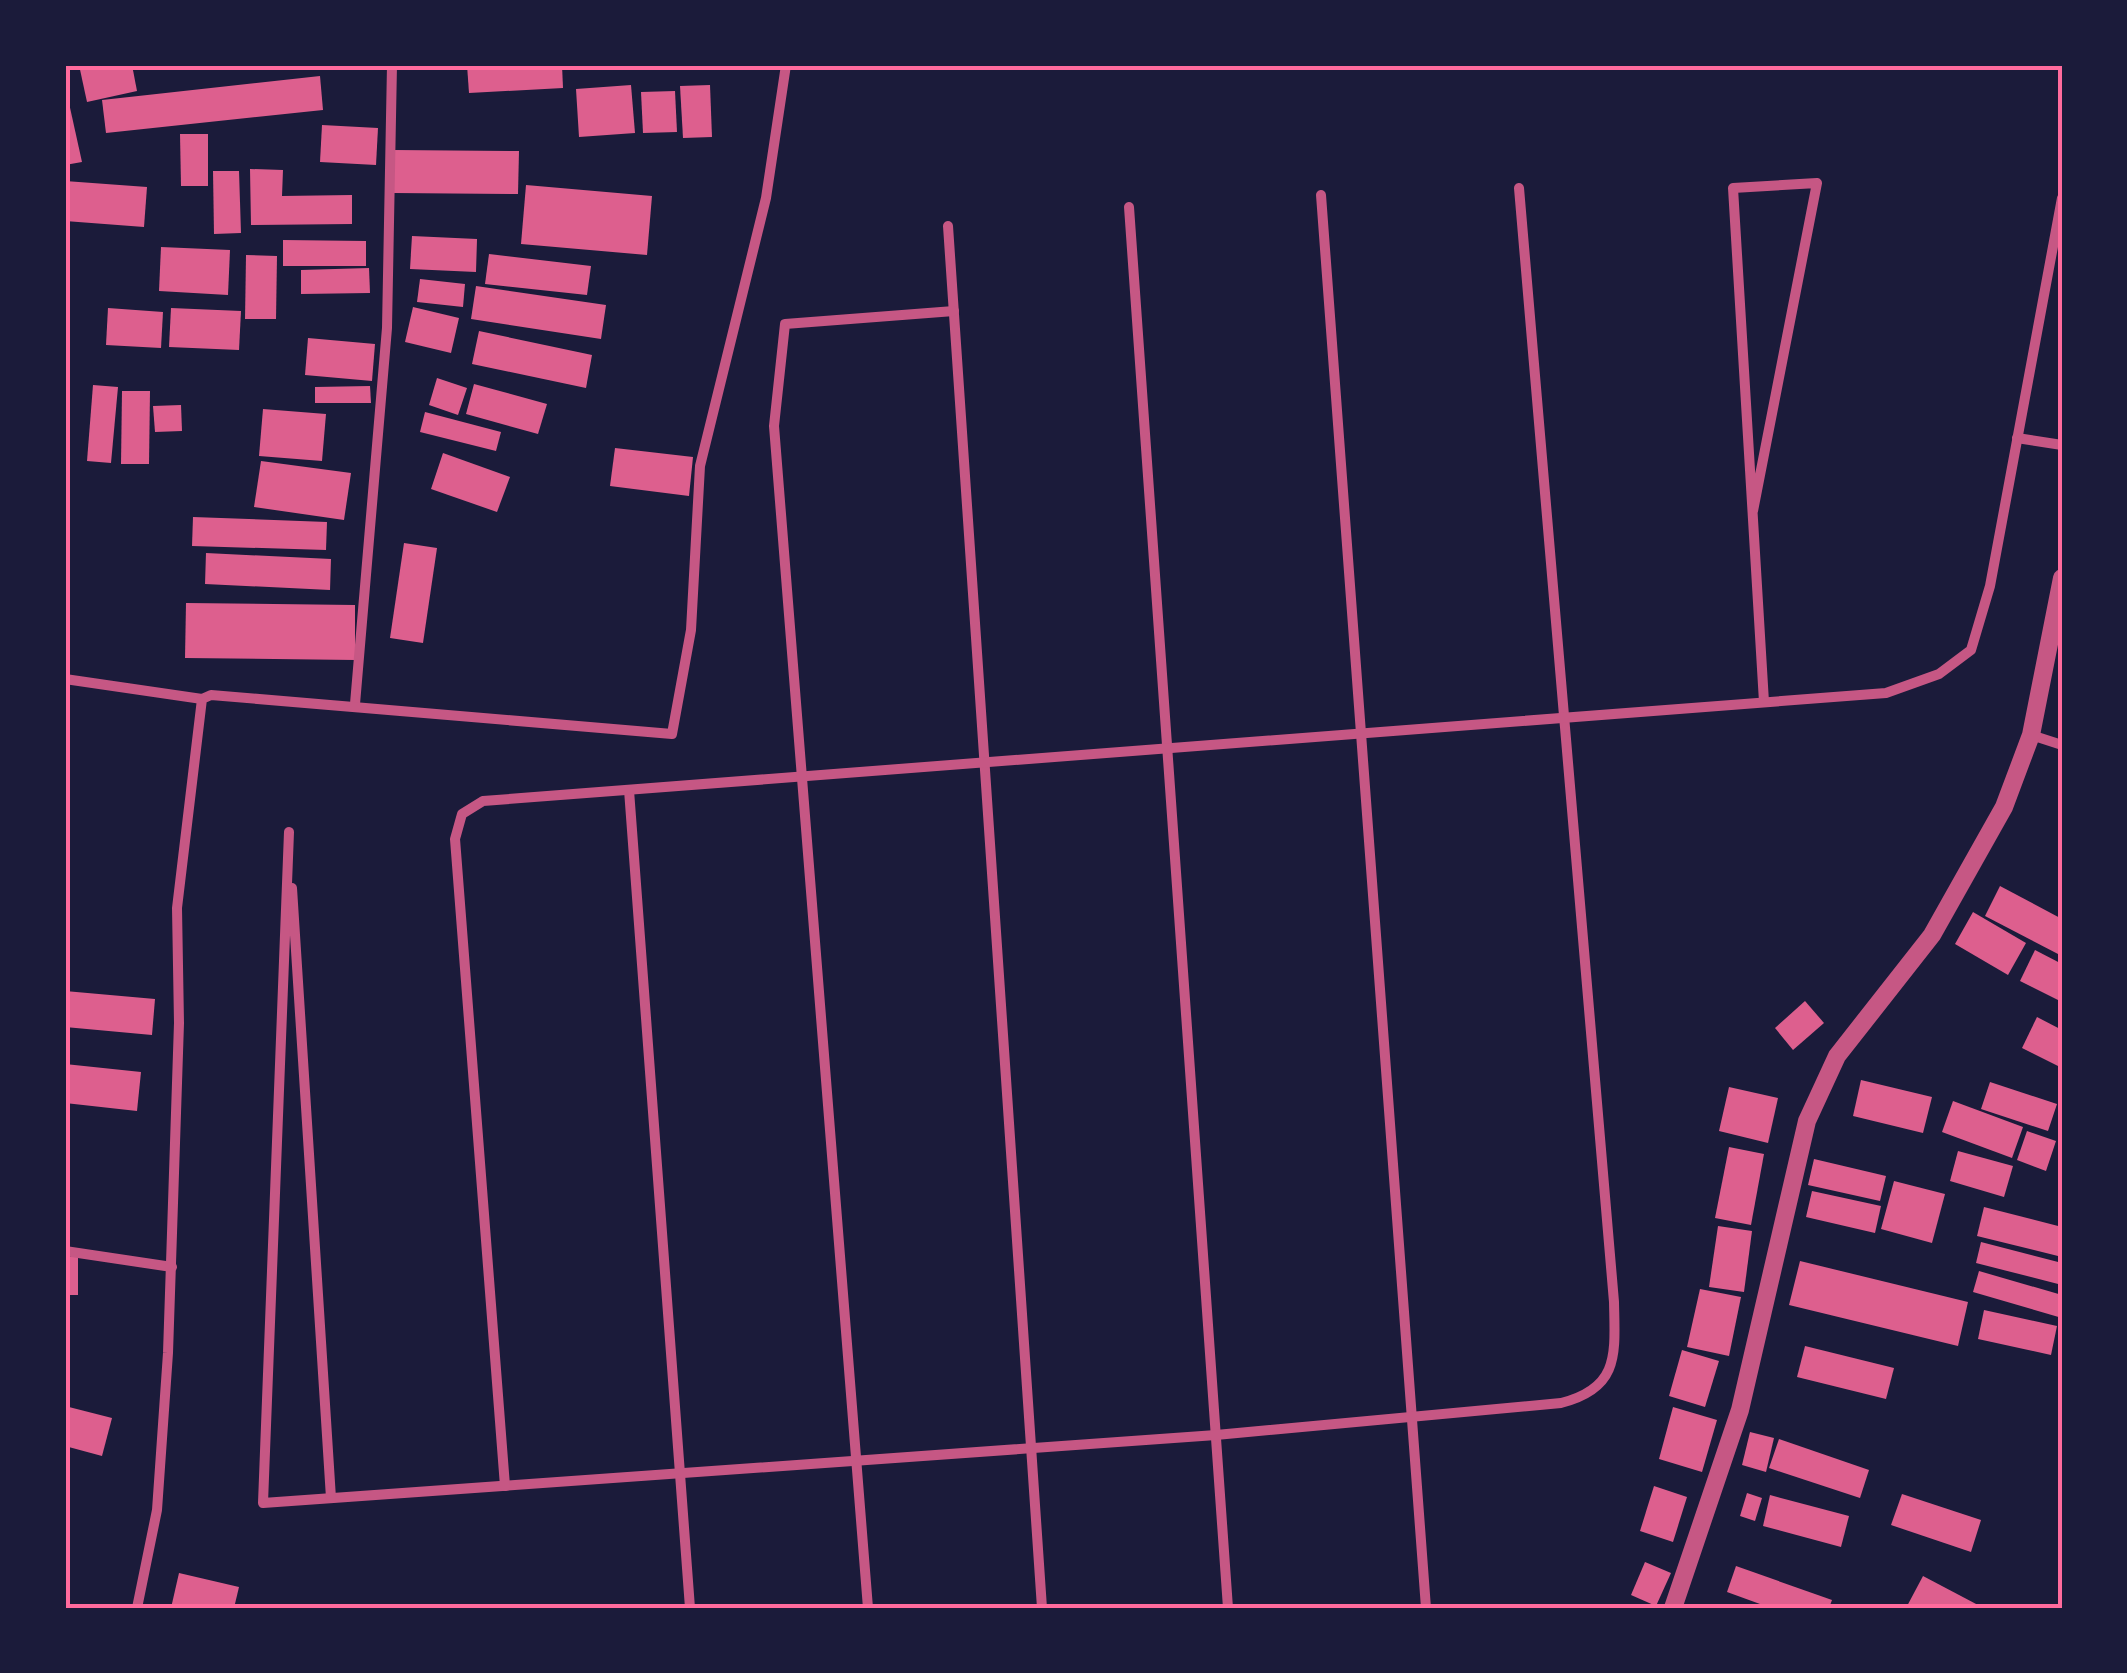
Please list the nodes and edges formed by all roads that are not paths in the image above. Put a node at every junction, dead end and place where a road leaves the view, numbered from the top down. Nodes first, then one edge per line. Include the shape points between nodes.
1 (392, 65) edge
2 (786, 65) edge
3 (1519, 188) dead end
4 (1321, 195) dead end
5 (2062, 198) edge
6 (1128, 207) dead end
7 (948, 226) dead end
8 (954, 310) junction
9 (2018, 438) junction
10 (2062, 445) edge
11 (1752, 511) junction
12 (2062, 578) edge
13 (65, 679) edge
14 (202, 699) junction
15 (1764, 702) junction
16 (355, 704) junction
17 (1561, 718) junction
18 (1360, 734) junction
19 (2031, 735) junction
20 (2062, 745) edge
21 (1168, 748) junction
22 (985, 762) junction
23 (802, 776) junction
24 (629, 790) junction
25 (65, 1250) edge
26 (172, 1267) junction
27 (1414, 1416) junction
28 (1216, 1434) junction
29 (1031, 1448) junction
30 (856, 1460) junction
31 (680, 1473) junction
32 (505, 1486) junction
33 (331, 1498) junction
34 (137, 1608) edge
35 (690, 1608) edge
36 (868, 1608) edge
37 (1042, 1608) edge
38 (1228, 1608) edge
39 (1426, 1608) edge
40 (1673, 1608) edge

1 - 16 street via 387,328
2 - 16 street via 766,198 700,466 691,630 676,729 664,735
3 - 17 street
4 - 18 street
5 - 9 street
6 - 21 street
7 - 8 street
8 - 22 street
8 - 23 street via 785,324 774,426
9 - 10 street
9 - 15 street via 1971,650 1939,674 1886,693
11 - 11 street via 1768,434 1816,183 1733,188
11 - 15 street
12 - 19 street
13 - 14 street
14 - 16 street
14 - 26 street via 177,908
15 - 17 street
17 - 18 street
17 - 27 street via 1615,1352 1599,1386 1582,1398
18 - 21 street
18 - 27 street
19 - 20 street
19 - 40 street via 2004,807 1932,936 1837,1056 1807,1121 1740,1410
21 - 22 street
21 - 28 street
22 - 23 street
22 - 29 street
23 - 24 street
23 - 30 street
24 - 31 street
24 - 32 street via 483,801 462,814 455,839
25 - 26 street
26 - 34 street via 157,1510
27 - 28 street
27 - 39 street
28 - 29 street
28 - 38 street
29 - 30 street
29 - 37 street
30 - 31 street
30 - 36 street
31 - 32 street
31 - 35 street
32 - 33 street
33 - 33 street via 292,891 289,832 262,1503

